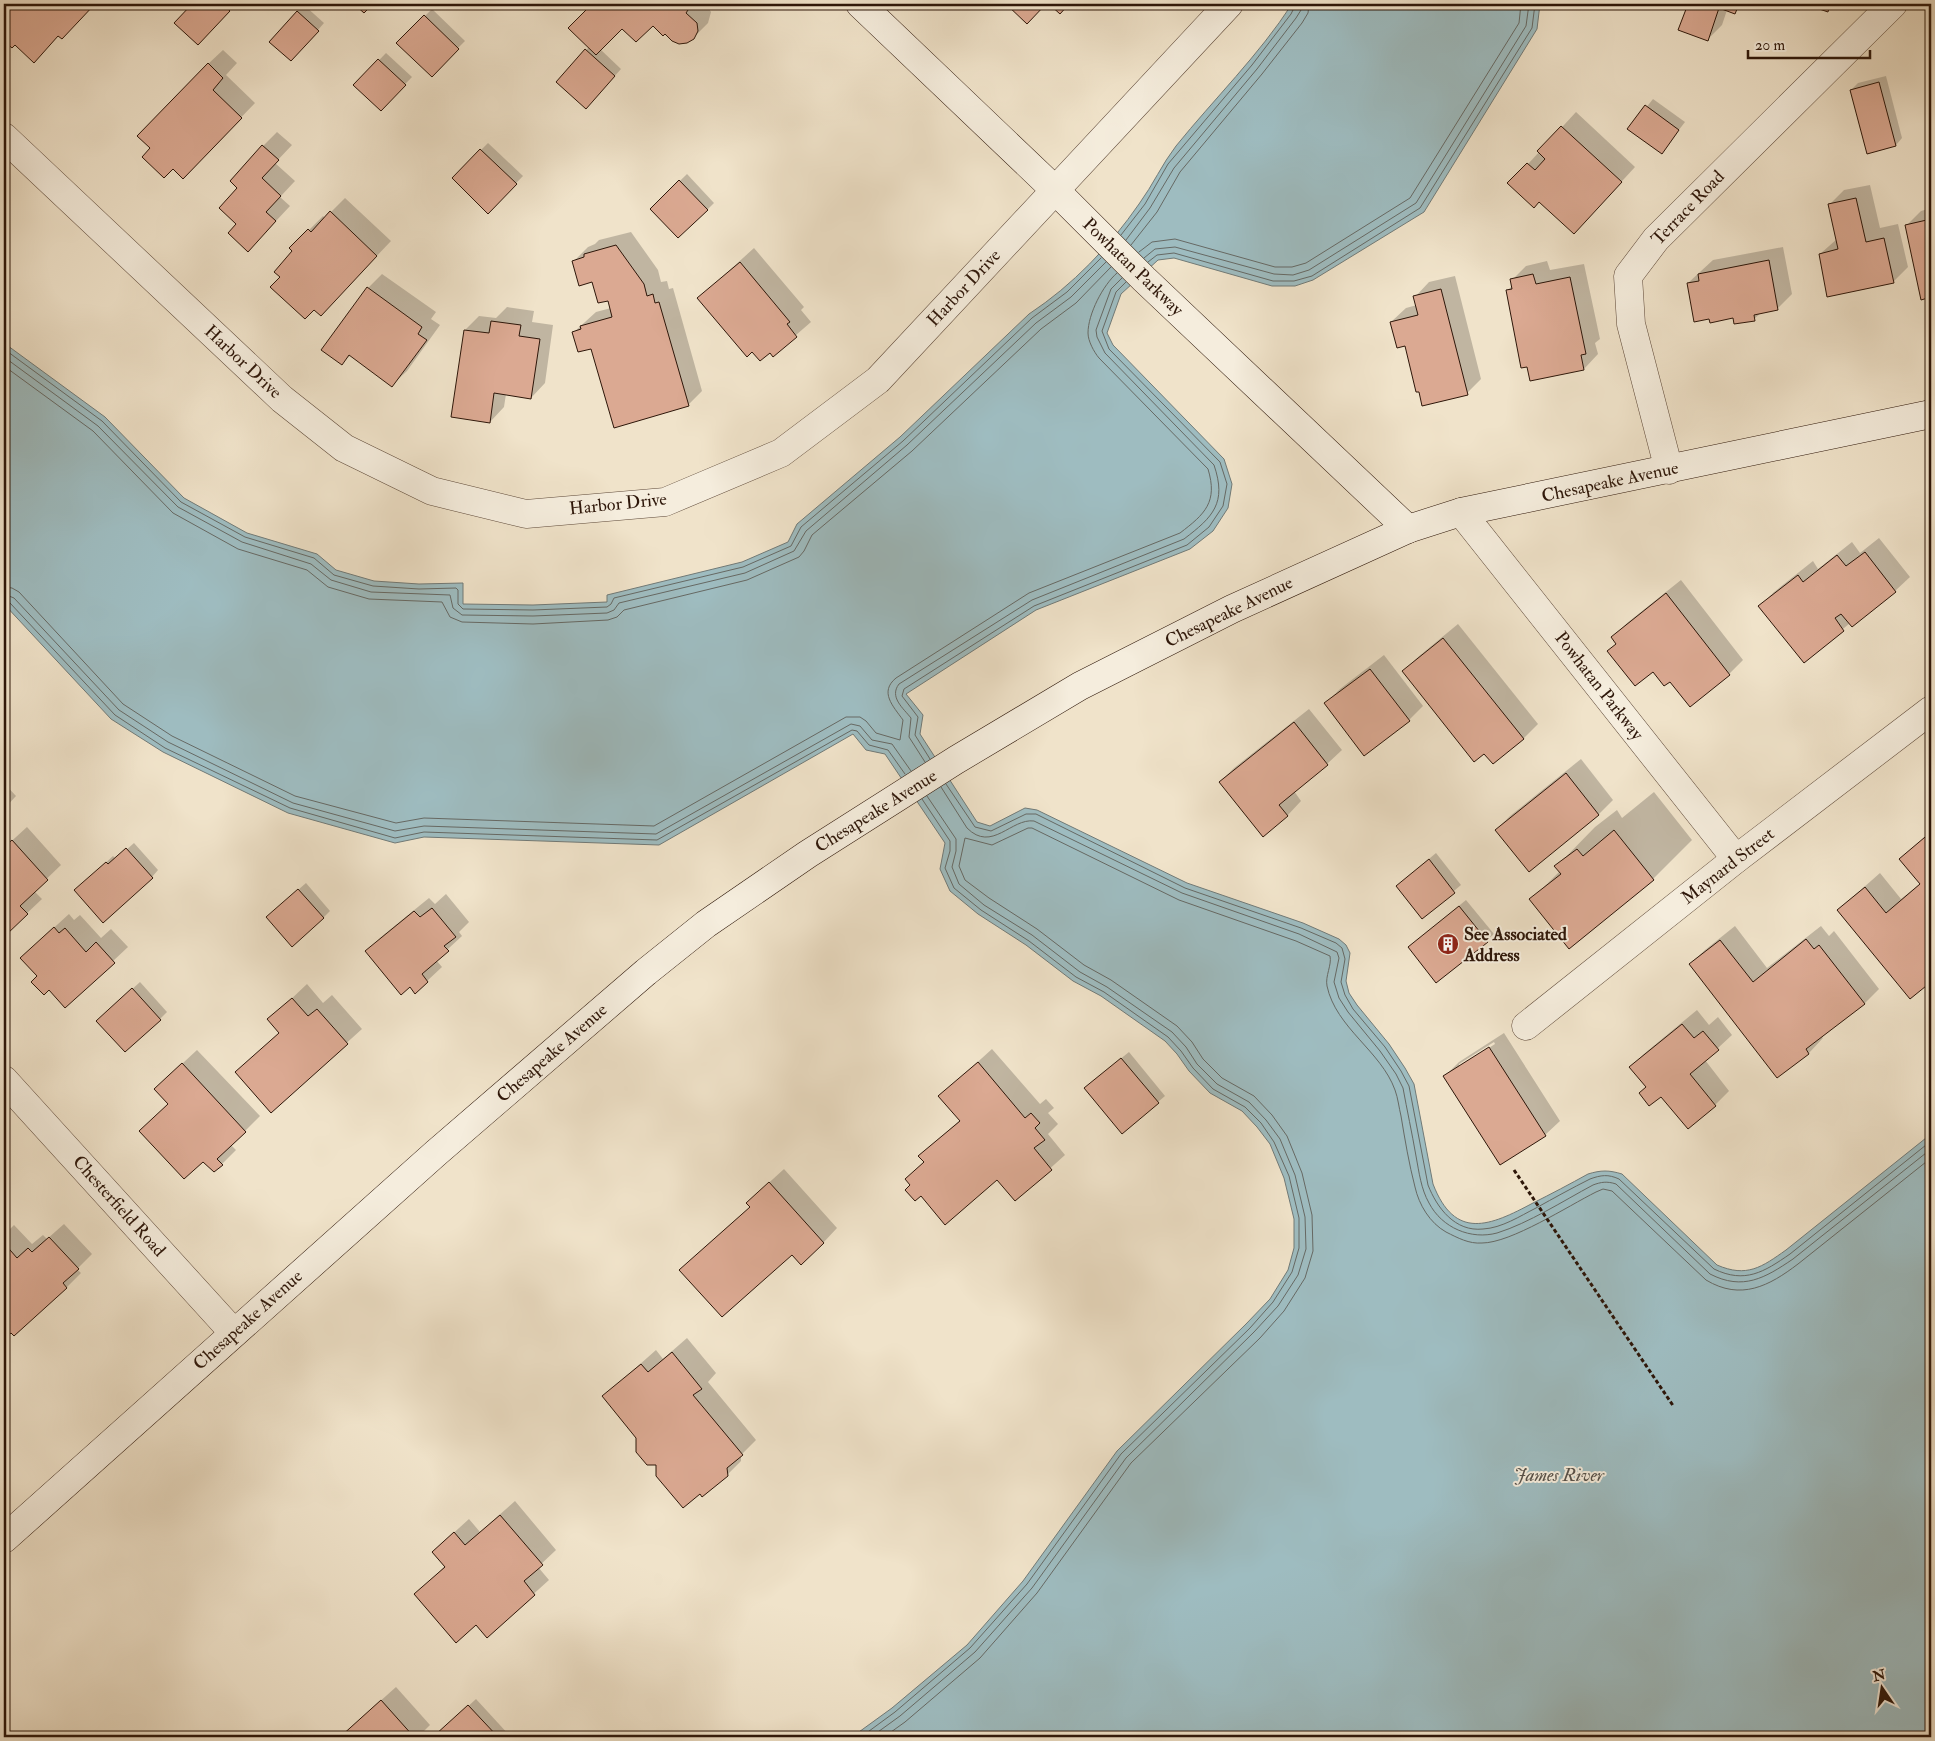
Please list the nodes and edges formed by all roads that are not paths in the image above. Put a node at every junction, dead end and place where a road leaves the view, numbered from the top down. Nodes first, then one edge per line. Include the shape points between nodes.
1 (860, 4) edge
2 (1229, 4) edge
3 (1893, 4) edge
4 (4, 137) edge
5 (1055, 190) junction
6 (1931, 414) edge
7 (1669, 470) junction
8 (1461, 512) junction
9 (1408, 529) junction
10 (1931, 710) edge
11 (1736, 859) junction
12 (1526, 1026) dead end
13 (4, 1080) edge
14 (234, 1333) junction
15 (4, 1540) edge

1 - 5 street, Powhatan Parkway
2 - 5 street, Harbor Drive
3 - 7 street, Terrace Road via 1656,239 1628,276 1631,324
4 - 5 street, Harbor Drive via 282,399 344,448 432,492 526,514 665,502 781,453 878,380
5 - 9 street, Powhatan Parkway via 1144,279
6 - 7 street, Chesapeake Avenue
7 - 8 street, Chesapeake Avenue
8 - 9 street, Chesapeake Avenue
8 - 11 street, Powhatan Parkway
9 - 14 street, Chesapeake Avenue via 1232,609 1089,682 956,760 808,854 706,924 646,972
10 - 11 street, Maynard Street
11 - 12 street, Maynard Street
13 - 14 street, Chesterfield Road
14 - 15 street, Chesapeake Avenue

